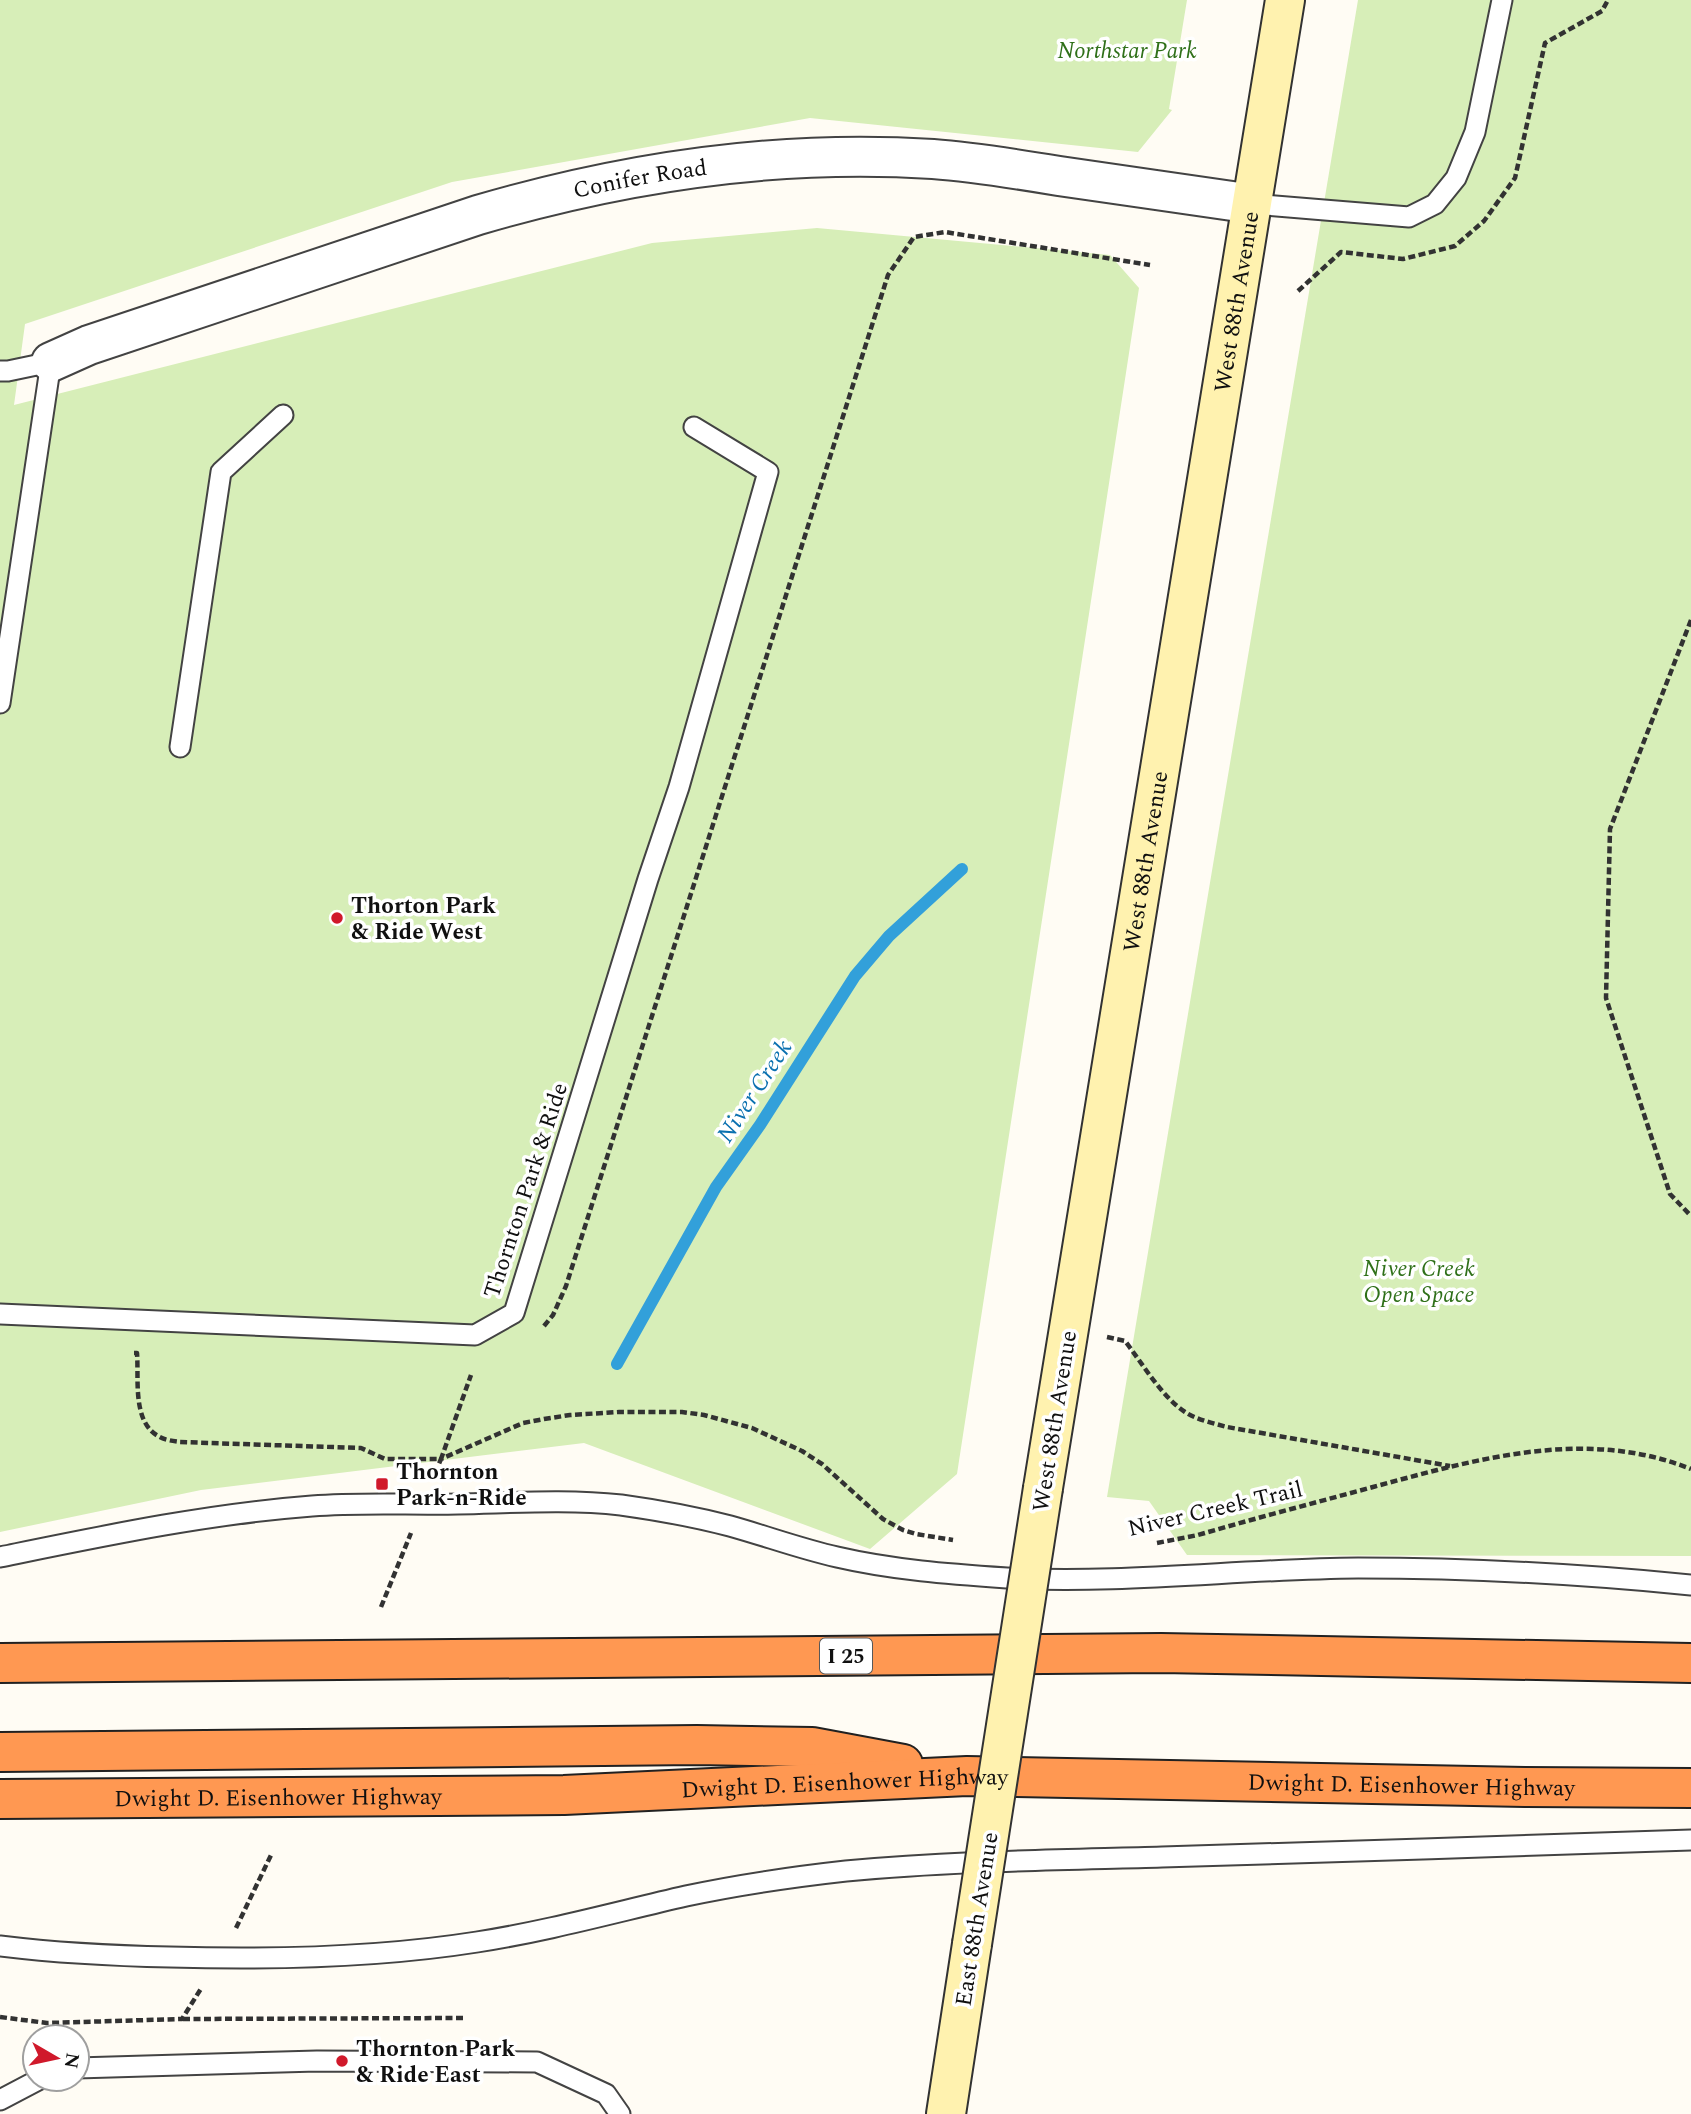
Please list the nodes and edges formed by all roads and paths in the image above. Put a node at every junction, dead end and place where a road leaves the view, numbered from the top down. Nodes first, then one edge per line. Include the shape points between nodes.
1 (1285, 0) edge
2 (1502, 0) edge
3 (1253, 204) junction
4 (51, 362) junction
5 (0, 370) edge
6 (283, 415) dead end
7 (694, 427) dead end
8 (1691, 620) edge
9 (0, 703) edge
10 (180, 747) dead end
11 (1691, 1216) edge
12 (0, 1314) edge
13 (1069, 1330) junction
14 (124, 1352) dead end
15 (471, 1375) dead end
16 (523, 1423) dead end
17 (1451, 1466) junction
18 (1691, 1469) edge
19 (962, 1541) dead end
20 (1146, 1545) dead end
21 (0, 1557) edge
22 (1691, 1585) edge
23 (0, 1663) edge
24 (1691, 1663) edge
25 (1006, 1723) joint
26 (0, 1752) edge
27 (967, 1776) junction
28 (1691, 1787) edge
29 (0, 1799) edge
30 (1691, 1840) edge
31 (0, 1946) edge
32 (0, 2017) edge
33 (464, 2018) dead end
34 (182, 2019) dead end
35 (40, 2023) edge
36 (91, 2067) edge
37 (21, 2089) edge
38 (0, 2100) edge
39 (620, 2114) edge
40 (946, 2114) edge

1 - 3 main road, West 88th Avenue
2 - 3 lane via 1475,132 1456,178 1435,204 1409,217
3 - 4 street, Conifer Road via 934,159 799,158 698,168 534,198 89,345
3 - 13 main road, West 88th Avenue
4 - 5 lane
4 - 9 lane
6 - 10 lane via 221,472
7 - 12 lane, Thornton Park & Ride via 768,471 679,787 514,1313 475,1335
8 - 11 path via 1610,829 1606,998 1670,1194
13 - 17 path via 1125,1340 1173,1402 1203,1420
13 - 25 main road, West 88th Avenue, bridge
14 - 15 path via 137,1353 143,1417 160,1438 361,1448 385,1459 441,1459
16 - 19 path via 619,1412 682,1412 726,1419 812,1457 883,1519 903,1530
17 - 18 path, Niver Creek Trail via 1498,1455 1587,1448 1619,1450
17 - 20 path, Niver Creek Trail
21 - 22 lane via 138,1529 266,1510 556,1503 618,1505 726,1525 878,1566 1012,1578 1357,1568 1569,1575
23 - 24 highway, I 25 via 1161,1653
25 - 40 main road, East 88th Avenue, bridge
26 - 27 highway via 812,1747
27 - 28 highway, Dwight D. Eisenhower Highway
27 - 29 highway, Dwight D. Eisenhower Highway via 564,1795
30 - 31 lane via 1072,1859 844,1871 685,1896 476,1942 378,1954 221,1959 105,1956
32 - 35 path
33 - 34 path
36 - 39 lane via 537,2062 606,2094
37 - 38 lane

